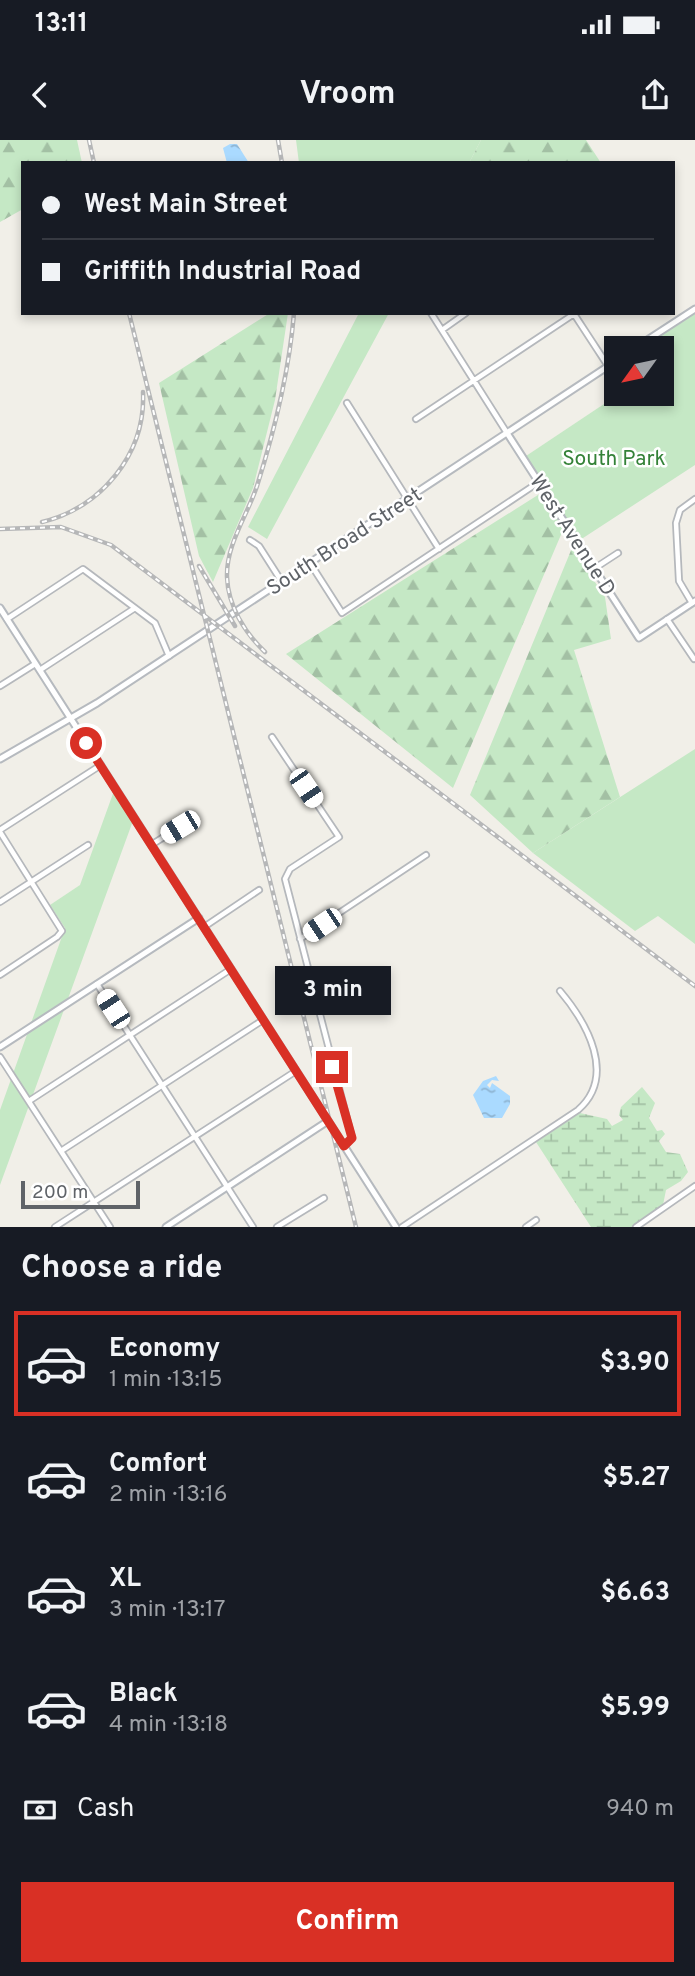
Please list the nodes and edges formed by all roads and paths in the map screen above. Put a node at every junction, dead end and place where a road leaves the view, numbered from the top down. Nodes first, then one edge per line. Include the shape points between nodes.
1 (695, 309) edge
2 (432, 315) edge
3 (463, 315) edge
4 (573, 315) edge
5 (575, 315) edge
6 (442, 330) junction
7 (653, 336) edge
8 (604, 360) edge
9 (604, 369) edge
10 (474, 381) junction
11 (347, 403) dead end
12 (416, 419) dead end
13 (508, 433) junction
14 (540, 482) junction
15 (407, 499) junction
16 (695, 499) edge
17 (250, 540) dead end
18 (439, 549) junction
19 (618, 553) dead end
20 (310, 563) junction
21 (595, 568) junction
22 (282, 582) junction
23 (693, 602) edge
24 (135, 608) junction
25 (2, 613) edge
26 (667, 619) junction
27 (169, 656) junction
28 (694, 659) edge
29 (36, 664) junction
30 (40, 670) junction
31 (0, 687) edge
32 (71, 719) junction
33 (272, 737) dead end
34 (0, 758) edge
35 (101, 765) junction
36 (180, 827) dead end
37 (0, 831) edge
38 (88, 845) dead end
39 (151, 845) junction
40 (426, 855) dead end
41 (31, 882) junction
42 (259, 890) dead end
43 (0, 902) edge
44 (199, 918) junction
45 (204, 927) junction
46 (300, 939) junction
47 (231, 969) junction
48 (0, 975) edge
49 (97, 984) junction
50 (560, 991) dead end
51 (263, 1020) junction
52 (130, 1035) junction
53 (0, 1047) edge
54 (0, 1056) edge
55 (296, 1071) junction
56 (162, 1086) junction
57 (29, 1101) junction
58 (328, 1121) junction
59 (195, 1136) junction
60 (344, 1146) junction
61 (61, 1151) junction
62 (695, 1186) edge
63 (227, 1187) junction
64 (324, 1198) dead end
65 (93, 1202) junction
66 (536, 1220) dead end
67 (55, 1227) edge
68 (110, 1227) edge
69 (166, 1227) edge
70 (253, 1227) edge
71 (277, 1227) edge
72 (396, 1227) edge
73 (402, 1227) edge
74 (526, 1227) edge
75 (636, 1227) edge

1 - 7 street
2 - 6 street
3 - 6 street
4 - 10 street
5 - 8 street
6 - 10 street
9 - 13 street, South Broad Street
10 - 12 street
10 - 13 street
11 - 15 street
13 - 14 street, West Avenue D
13 - 15 street, South Broad Street
14 - 18 street
14 - 21 street, West Avenue D
15 - 18 street
15 - 20 street, South Broad Street
16 - 23 street via 680,510 676,523 680,583
17 - 22 street via 259,546
18 - 20 street via 342,613
19 - 21 street
20 - 22 street, South Broad Street
21 - 26 street, West Avenue D via 639,638
22 - 27 street, South Broad Street
23 - 26 street
24 - 25 street via 83,569
24 - 27 street via 156,624
24 - 30 street
25 - 29 street
26 - 28 street
27 - 32 street, South Broad Street
29 - 30 street
29 - 31 street
30 - 32 street
32 - 34 street, South Broad Street
32 - 35 street
33 - 46 street via 339,837 286,874
35 - 37 street
35 - 39 street
36 - 39 street
37 - 41 street
38 - 41 street
39 - 44 street
40 - 46 street
41 - 43 street
41 - 48 street via 61,933
42 - 45 street
44 - 45 street
44 - 49 street
45 - 47 street
46 - 60 street via 352,1138
47 - 51 street
47 - 52 street
49 - 52 street
49 - 53 street
50 - 73 street via 594,1049 597,1077 589,1099
51 - 55 street
51 - 56 street
52 - 56 street
52 - 57 street
54 - 57 street
55 - 58 street
55 - 59 street
56 - 59 street
56 - 61 street
57 - 61 street
58 - 60 street
58 - 63 street
59 - 63 street
59 - 65 street
60 - 72 street
61 - 65 street
62 - 75 street
63 - 69 street
63 - 70 street
64 - 71 street
65 - 67 street
65 - 68 street
66 - 74 street

